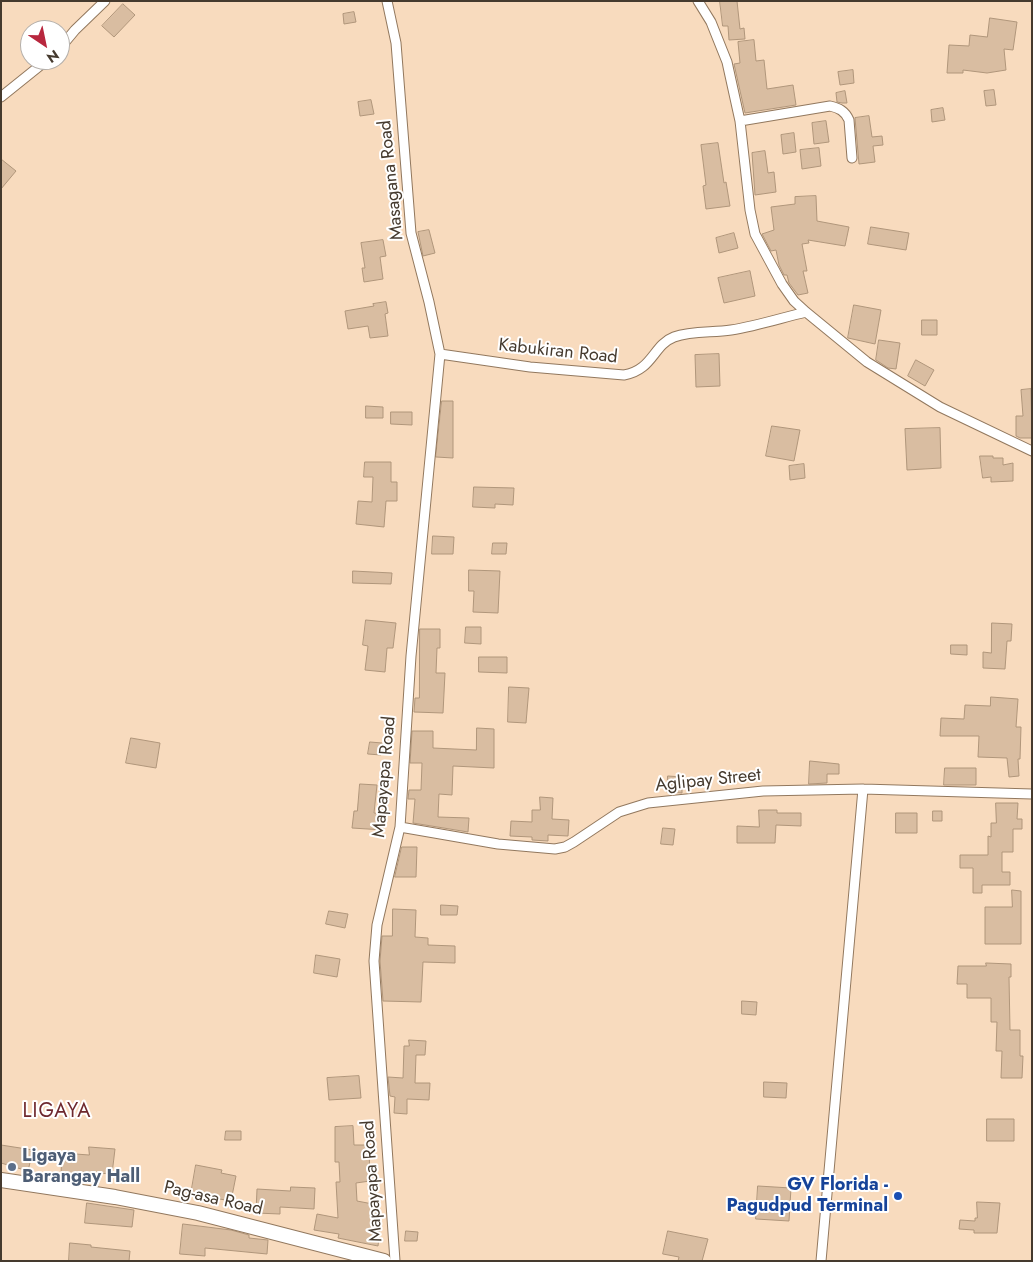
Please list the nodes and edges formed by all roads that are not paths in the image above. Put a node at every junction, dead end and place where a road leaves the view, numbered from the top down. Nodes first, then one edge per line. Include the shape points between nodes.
1 (105, 1) edge
2 (387, 1) edge
3 (698, 1) edge
4 (70, 36) edge
5 (35, 70) edge
6 (1, 97) edge
7 (740, 121) junction
8 (852, 158) dead end
9 (806, 312) junction
10 (440, 354) junction
11 (1032, 451) edge
12 (863, 789) junction
13 (1032, 794) edge
14 (400, 827) junction
15 (1, 1180) edge
16 (384, 1261) edge
17 (396, 1261) edge
18 (821, 1261) edge

1 - 4 street
2 - 10 street, Masagana Road via 396,43 411,233
3 - 7 street via 711,22 727,62
5 - 6 street
7 - 8 street via 837,107 849,120
7 - 9 street via 755,234 782,284
9 - 10 street, Kabukiran Road via 730,330 676,336 664,343 641,369 624,375 530,367
9 - 11 street via 866,362 940,407
10 - 14 street, Mapayapa Road via 411,656
12 - 13 street, Aglipay Street
12 - 14 street, Aglipay Street via 763,791 648,803 619,812 574,842 555,849 498,844
12 - 18 street
14 - 17 street, Mapayapa Road via 377,925 374,961
15 - 16 main road, Pag-asa Road via 198,1213

